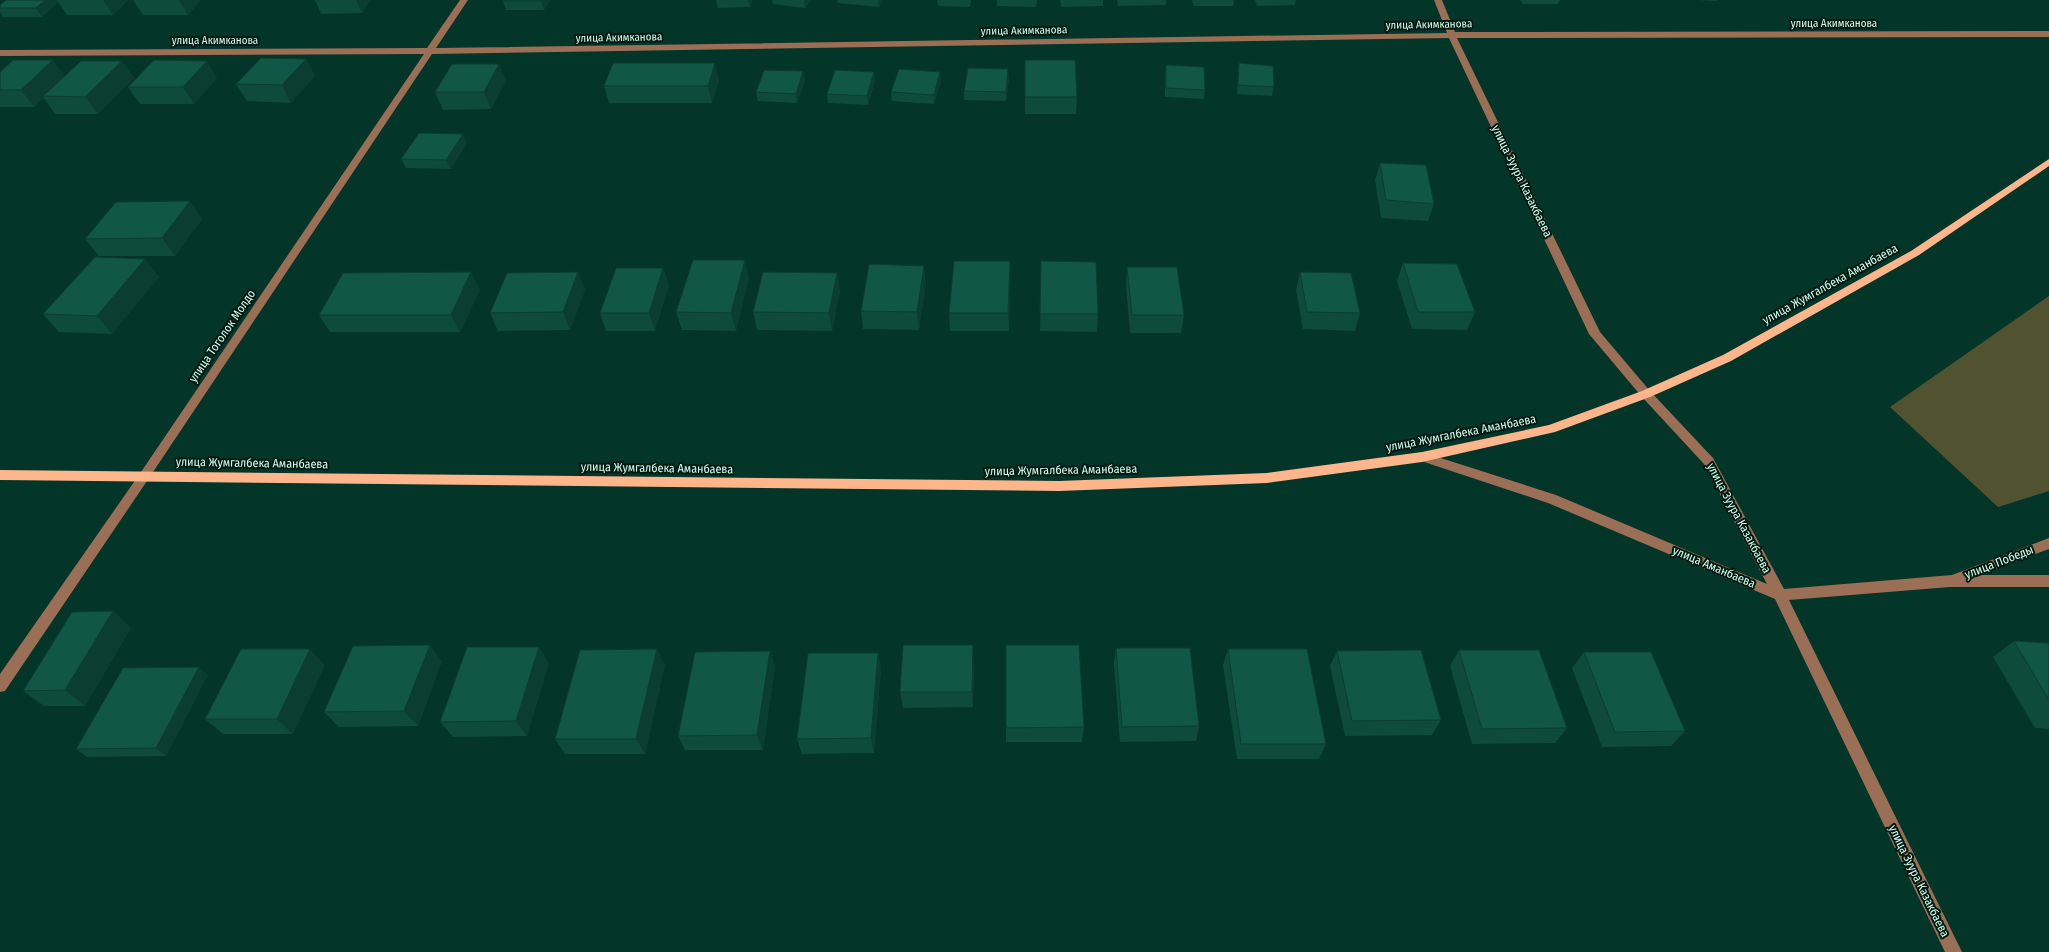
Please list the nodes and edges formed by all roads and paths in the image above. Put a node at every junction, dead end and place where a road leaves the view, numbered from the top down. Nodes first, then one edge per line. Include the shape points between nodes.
1 (464, 0) edge
2 (1438, 0) edge
3 (2049, 34) edge
4 (1452, 35) junction
5 (429, 51) junction
6 (0, 52) edge
7 (2049, 162) edge
8 (1646, 394) junction
9 (1422, 457) junction
10 (0, 475) edge
11 (145, 475) junction
12 (2049, 543) edge
13 (1950, 580) junction
14 (2049, 581) edge
15 (1780, 595) junction
16 (0, 686) edge
17 (1954, 952) edge

1 - 5 street, улица Тоголок Молдо
2 - 4 street, улица Зуура Казакбаева
3 - 4 street, улица Акимканова
4 - 5 street, улица Акимканова
4 - 8 street, улица Зуура Казакбаева via 1595,334
5 - 6 street, улица Акимканова
5 - 11 street, улица Тоголок Молдо
7 - 8 main road, улица Жумгалбека Аманбаева via 1915,253 1727,358
8 - 9 main road, улица Жумгалбека Аманбаева via 1551,429
8 - 15 street, улица Зуура Казакбаева via 1709,461
9 - 11 main road, улица Жумгалбека Аманбаева via 1267,478 1059,486
9 - 15 street, улица Аманбаева via 1552,499
10 - 11 main road, улица Жумгалбека Аманбаева
11 - 16 street, улица Тоголок Молдо
12 - 13 street, улица Победы
13 - 14 street, улица Аманбаева
13 - 15 street, улица Аманбаева
15 - 17 street, улица Зуура Казакбаева

